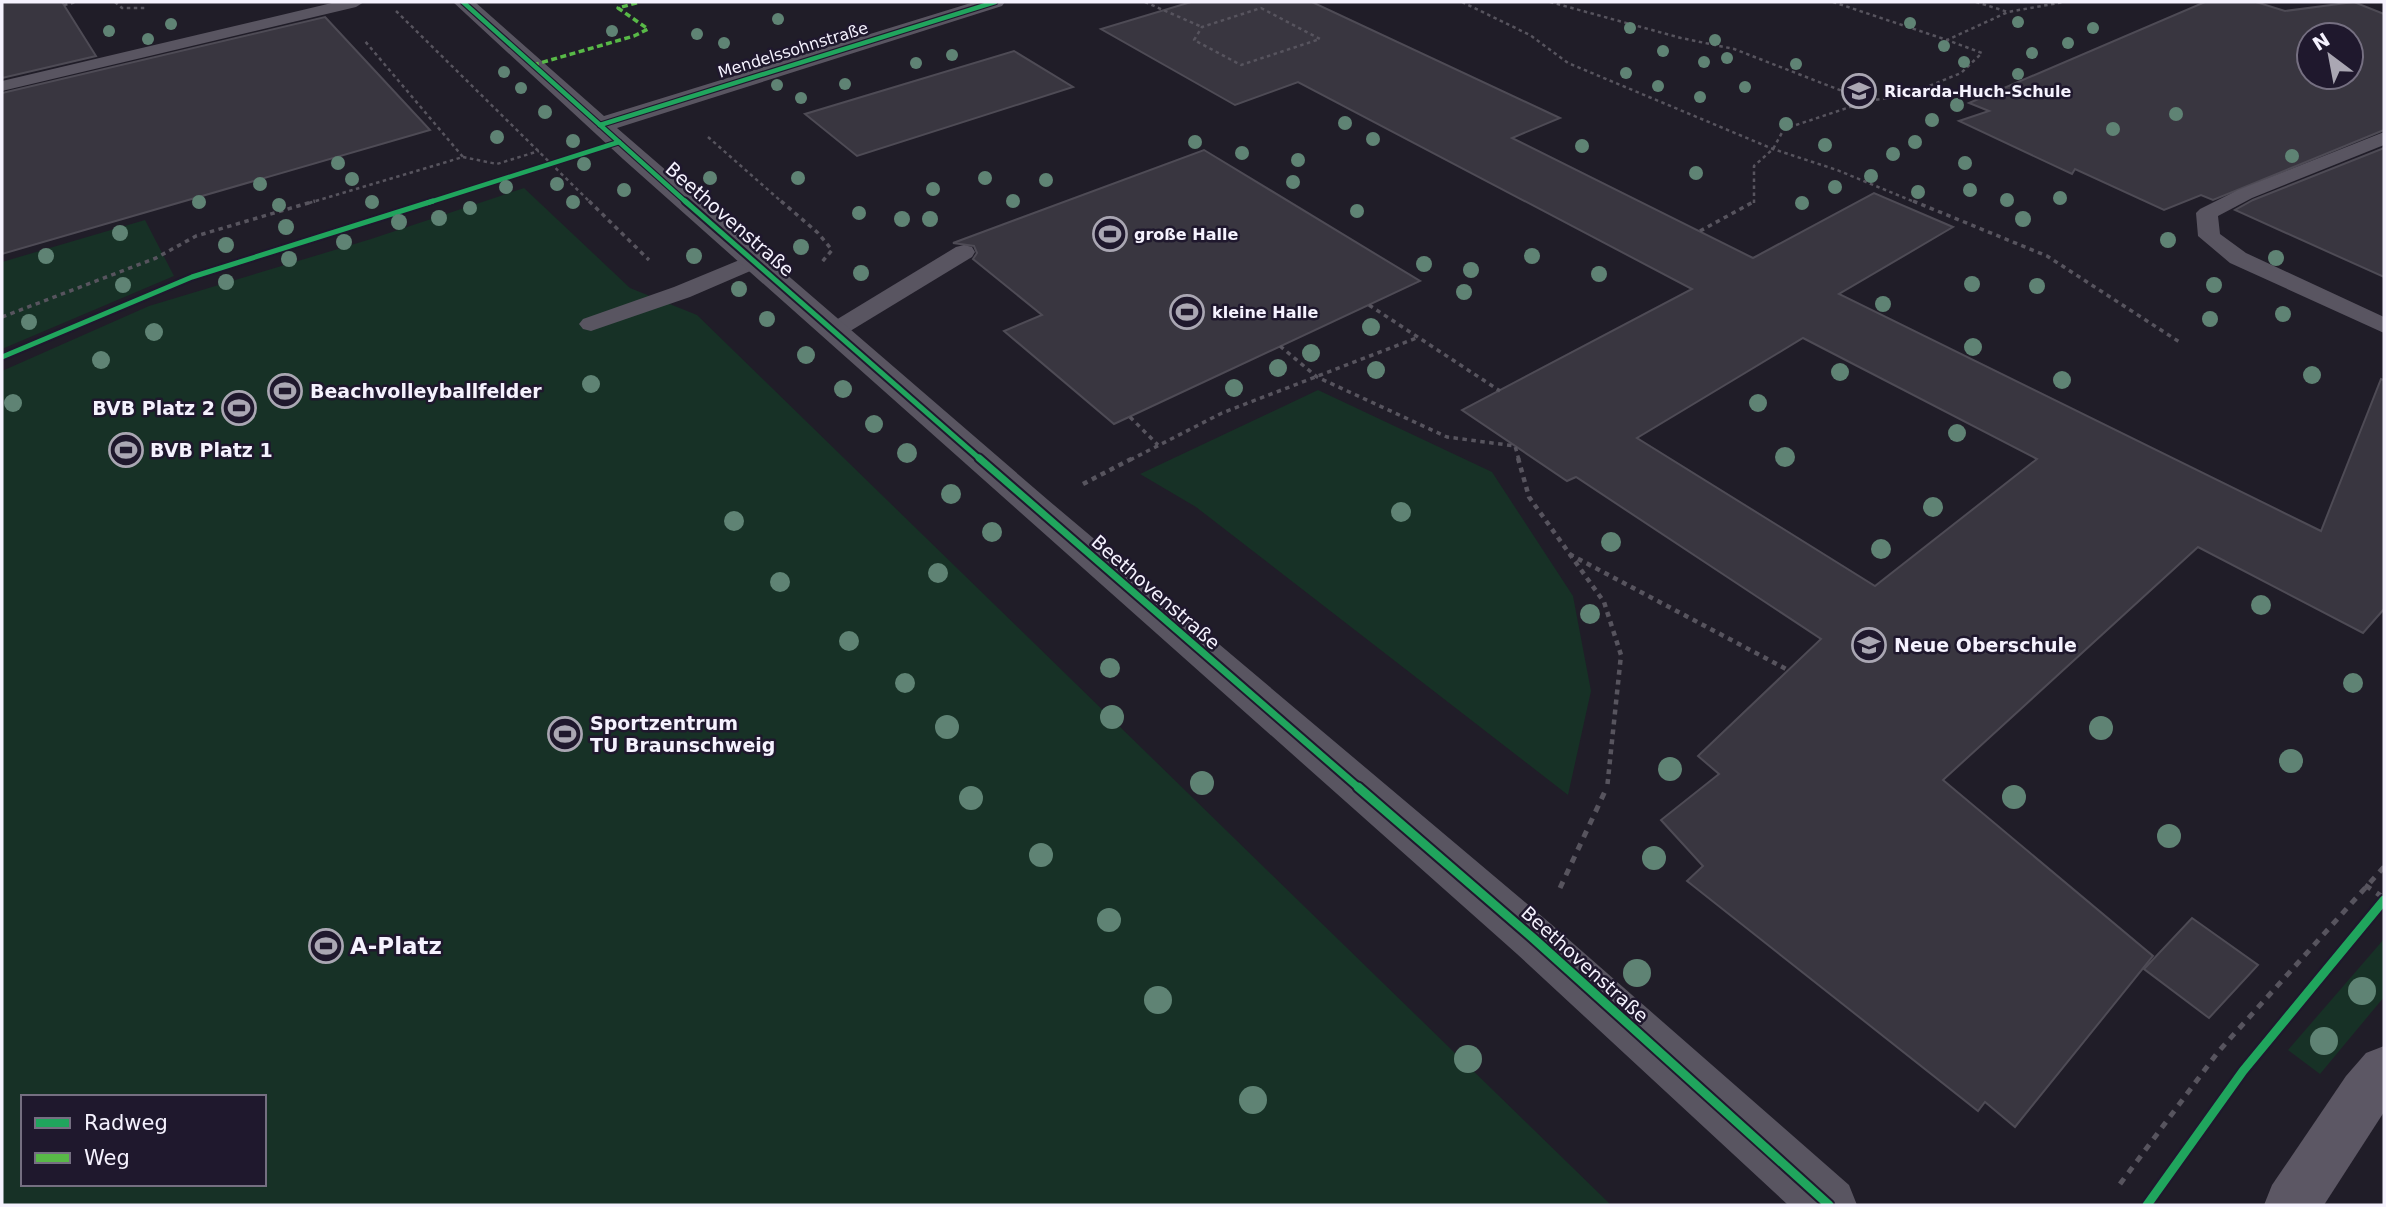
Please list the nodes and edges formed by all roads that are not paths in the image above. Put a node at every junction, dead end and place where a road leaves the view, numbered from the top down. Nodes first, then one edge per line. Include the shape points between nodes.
1 (356, 2) edge
2 (463, 2) edge
3 (995, 2) edge
4 (2, 86) edge
5 (609, 134) junction
6 (2384, 138) edge
7 (964, 252) dead end
8 (754, 261) junction
9 (591, 324) dead end
10 (2384, 326) edge
11 (834, 331) junction
12 (2384, 1071) edge
13 (1829, 1205) edge
14 (2292, 1205) edge

1 - 4 lane
2 - 5 street, Beethovenstraße
3 - 5 street, Mendelssohnstraße
5 - 8 street, Beethovenstraße
6 - 10 lane via 2207,214 2209,236 2238,258
7 - 11 lane
8 - 9 lane
8 - 11 street, Beethovenstraße
11 - 13 street, Beethovenstraße via 1534,939
12 - 14 main road

